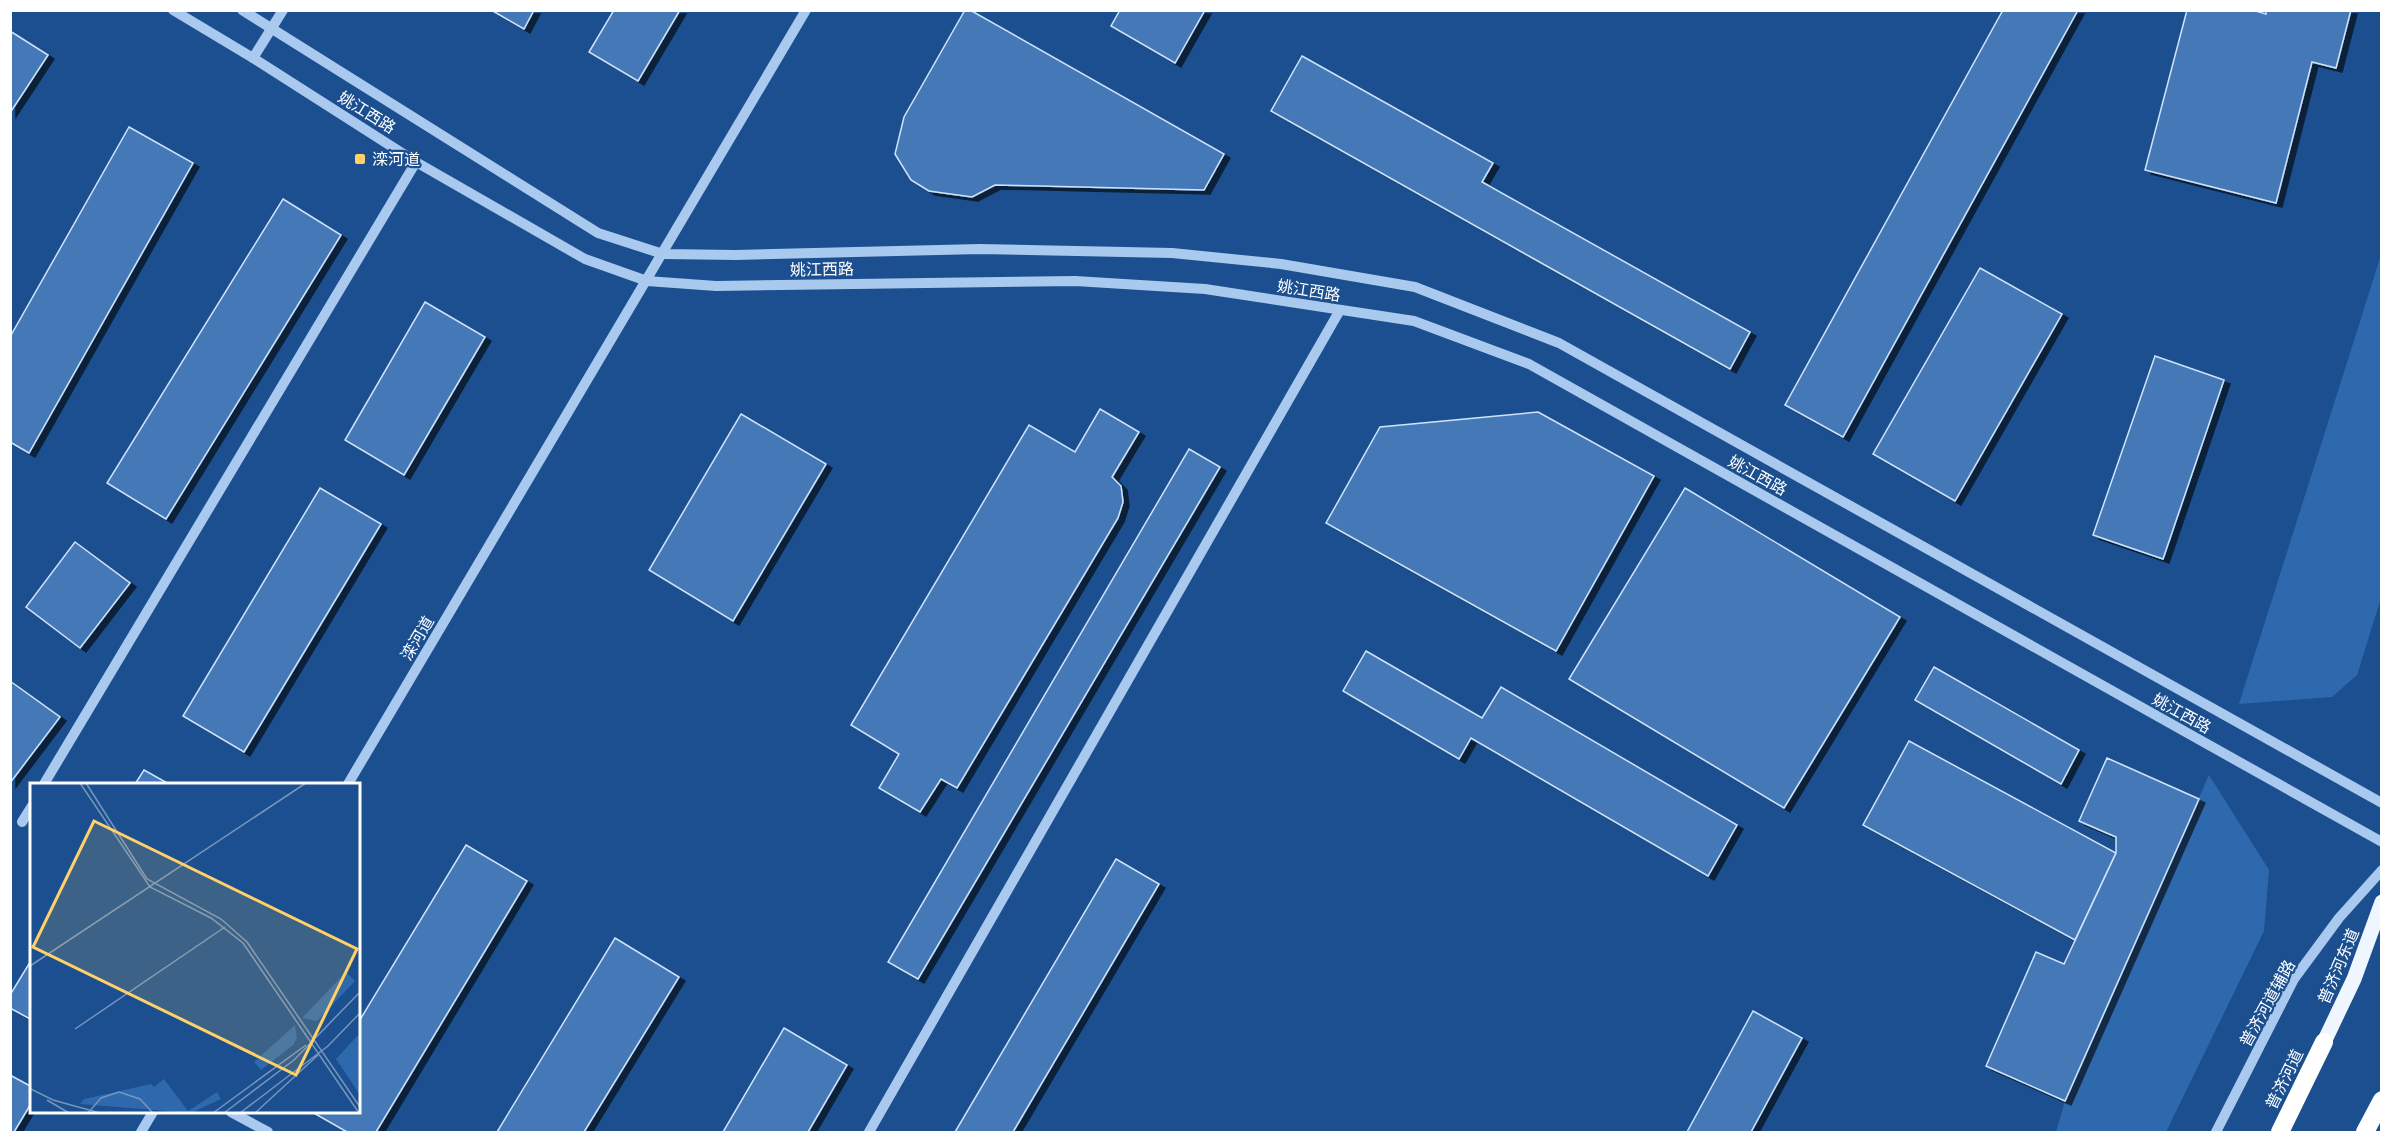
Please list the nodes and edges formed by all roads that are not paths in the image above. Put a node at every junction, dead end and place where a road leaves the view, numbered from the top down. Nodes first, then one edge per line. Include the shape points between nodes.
1 (172, 10) edge
2 (242, 10) edge
3 (283, 10) edge
4 (806, 10) edge
5 (273, 28) junction
6 (254, 58) junction
7 (416, 162) junction
8 (663, 254) junction
9 (647, 281) junction
10 (1340, 310) junction
11 (45, 783) edge
12 (349, 783) edge
13 (2382, 803) edge
14 (30, 809) edge
15 (22, 822) dead end
16 (2382, 842) edge
17 (2382, 870) edge
18 (2382, 902) edge
19 (2324, 1042) joint
20 (2382, 1100) edge
21 (152, 1113) edge
22 (233, 1113) edge
23 (141, 1132) edge
24 (268, 1132) edge
25 (869, 1132) edge
26 (2216, 1132) edge
27 (2280, 1132) edge
28 (2365, 1132) edge

1 - 6 street, 姚江西路
2 - 5 street, 姚江西路
3 - 5 street
4 - 8 street, 滦河道
5 - 6 street
5 - 8 street, 姚江西路 via 598,233
6 - 7 street, 姚江西路
7 - 9 street, 姚江西路 via 585,259
7 - 11 street
8 - 9 street, 滦河道
8 - 13 street, 姚江西路 via 980,249 1172,253 1281,264 1415,287 1559,343
9 - 10 street, 姚江西路 via 716,286 1075,281 1205,289
9 - 12 street, 滦河道
10 - 16 street, 姚江西路 via 1414,321 1529,364
10 - 25 street
14 - 15 street
17 - 26 street, 普济河道辅路 via 2339,918 2294,978
18 - 19 main road, 普济河东道 via 2354,980
19 - 27 highway, 普济河道
20 - 28 highway
21 - 23 street
22 - 24 street

